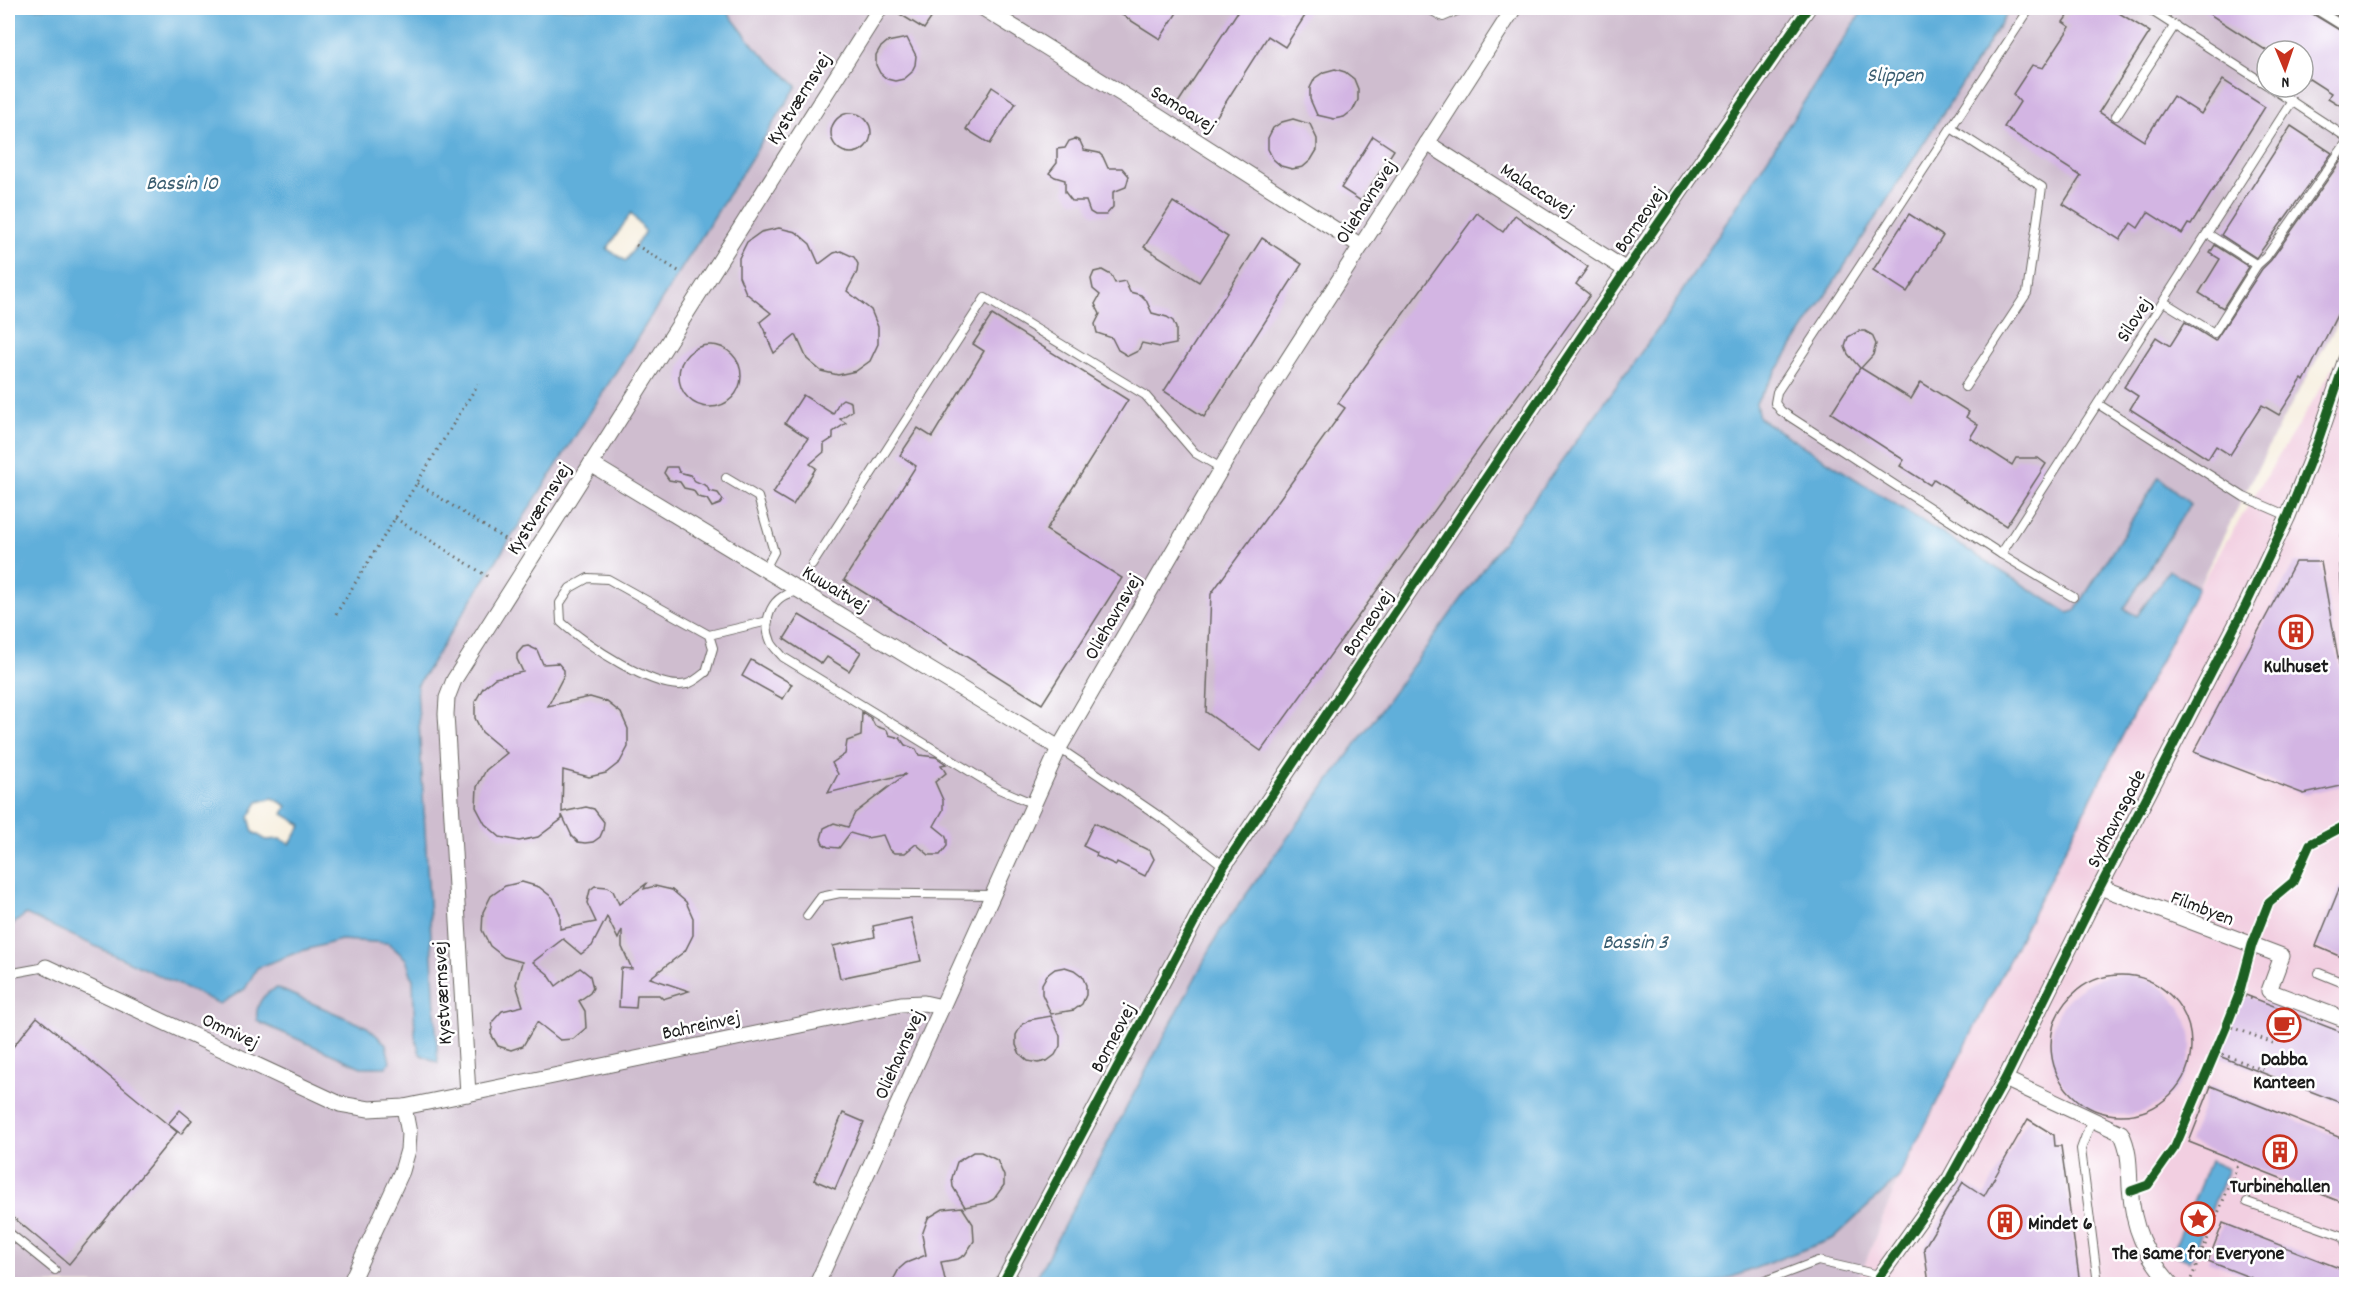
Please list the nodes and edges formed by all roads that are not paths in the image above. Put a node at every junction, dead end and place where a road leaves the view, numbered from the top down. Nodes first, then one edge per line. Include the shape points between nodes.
1 (880, 8) edge
2 (983, 8) edge
3 (1427, 8) edge
4 (1464, 8) edge
5 (1514, 8) edge
6 (1808, 8) edge
7 (2030, 8) edge
8 (2148, 8) edge
9 (2319, 9) edge
10 (2175, 25) junction
11 (2346, 28) edge
12 (2255, 77) edge
13 (2289, 99) edge
14 (2292, 101) junction
15 (2116, 116) dead end
16 (1951, 128) junction
17 (2346, 137) edge
18 (1427, 143) junction
19 (2346, 143) edge
20 (2208, 234) junction
21 (1361, 246) junction
22 (2257, 266) junction
23 (1626, 270) junction
24 (2164, 302) junction
25 (2346, 359) edge
26 (1965, 387) dead end
27 (2098, 404) junction
28 (591, 464) junction
29 (1221, 468) junction
30 (726, 478) dead end
31 (2288, 516) junction
32 (2001, 554) junction
33 (812, 565) dead end
34 (765, 569) junction
35 (801, 591) junction
36 (2073, 597) dead end
37 (768, 621) junction
38 (709, 635) junction
39 (1059, 748) junction
40 (1034, 804) junction
41 (1224, 866) junction
42 (2100, 887) junction
43 (993, 895) junction
44 (807, 916) dead end
45 (46, 967) joint
46 (2319, 973) dead end
47 (8, 974) edge
48 (2346, 984) edge
49 (942, 1007) junction
50 (2346, 1020) edge
51 (2005, 1079) junction
52 (468, 1094) junction
53 (404, 1107) junction
54 (2092, 1119) junction
55 (2247, 1202) dead end
56 (8, 1232) edge
57 (2346, 1244) edge
58 (55, 1270) dead end
59 (1877, 1280) edge
60 (350, 1284) edge
61 (817, 1284) edge
62 (1002, 1284) edge
63 (1757, 1284) edge
64 (2098, 1284) edge
65 (2171, 1284) edge

1 - 28 street, Kystværnsvej
2 - 21 street, Samoavej
3 - 4 lane via 1443,17
5 - 18 street, Oliehavnsvej
6 - 23 street, Borneovej
7 - 16 lane
8 - 10 lane
9 - 11 lane
10 - 12 lane
10 - 15 lane
13 - 14 lane
14 - 17 lane
14 - 20 lane, Silovej
16 - 26 lane via 2042,187 2026,293
16 - 32 lane via 1777,392 1775,403 1781,411
18 - 21 street, Oliehavnsvej
18 - 23 street, Malaccavej
19 - 22 lane
20 - 22 lane
20 - 24 lane, Silovej
21 - 29 street, Oliehavnsvej
22 - 24 lane via 2214,333
23 - 41 street, Borneovej
24 - 27 lane, Silovej
25 - 31 street, Sydhavnsgade
27 - 31 lane via 2244,497
27 - 32 lane, Silovej
28 - 34 street, Kuwaitvej
28 - 52 street, Kystværnsvej via 454,680 447,698
29 - 33 lane via 1195,453 1145,395 985,298
29 - 39 street, Oliehavnsvej
30 - 34 lane via 758,497 774,552
31 - 42 street, Sydhavnsgade
32 - 36 lane
34 - 35 street, Kuwaitvej
35 - 37 lane via 782,595 774,603
35 - 39 street, Kuwaitvej
37 - 38 lane
37 - 40 lane via 771,644 783,657 999,789
38 - 38 lane via 713,648 706,672 688,684 668,684 649,679 578,637 561,622 560,603 570,588 588,578 608,579
39 - 40 street, Oliehavnsvej
39 - 41 lane
40 - 43 street, Oliehavnsvej
41 - 62 street, Borneovej
42 - 50 street, Filmbyen via 2282,956 2269,991
42 - 51 street, Sydhavnsgade
43 - 44 lane via 840,892 821,897
43 - 49 street, Oliehavnsvej
45 - 47 lane
45 - 53 street, Omnivej via 340,1104 369,1109
46 - 48 lane
49 - 52 street, Bahreinvej via 902,1004
49 - 61 street, Oliehavnsvej
51 - 54 street
51 - 59 street, Sydhavnsgade via 1950,1178
52 - 53 street, Omnivej
53 - 60 street via 409,1133 402,1171
54 - 64 lane via 2081,1149
54 - 65 street via 2121,1133 2128,1146 2136,1227 2151,1261
55 - 57 lane via 2343,1236
56 - 58 lane
59 - 63 lane via 1818,1261

